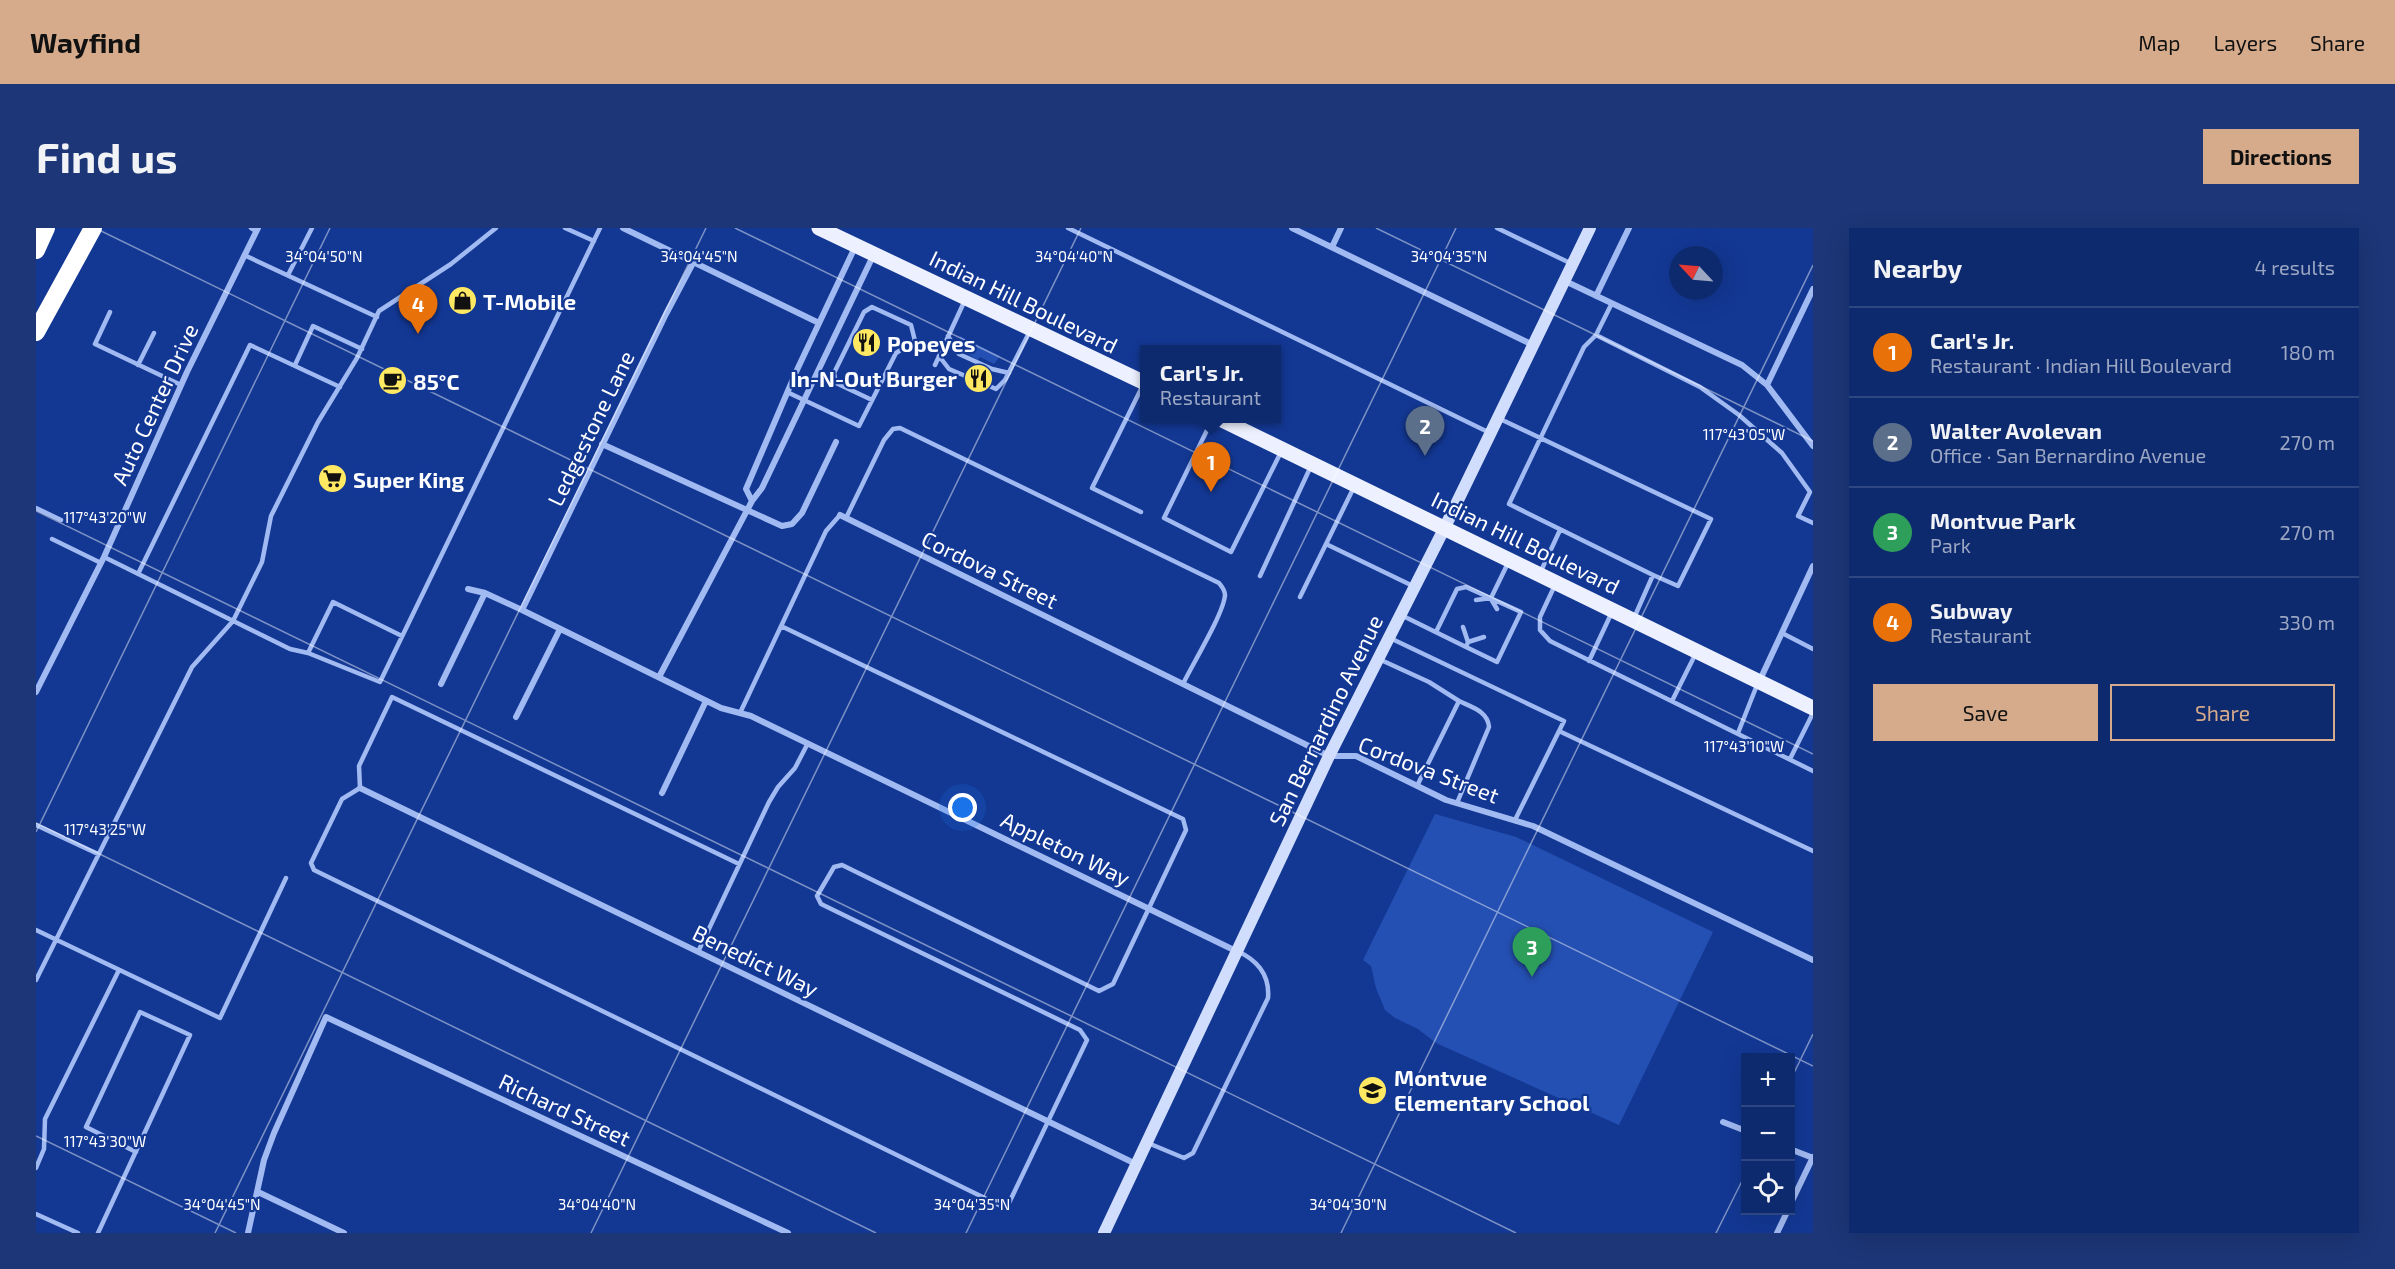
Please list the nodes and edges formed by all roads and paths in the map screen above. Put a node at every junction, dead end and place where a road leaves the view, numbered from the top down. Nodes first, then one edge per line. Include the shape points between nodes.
1 (46, 228) edge
2 (93, 228) edge
3 (312, 228) edge
4 (496, 228) edge
5 (565, 228) edge
6 (600, 228) edge
7 (623, 228) edge
8 (819, 228) edge
9 (1068, 228) edge
10 (1292, 228) edge
11 (1341, 228) edge
12 (1497, 228) edge
13 (1590, 228) edge
14 (1629, 228) edge
15 (255, 229) edge
16 (594, 241) junction
17 (856, 245) junction
18 (1332, 247) junction
19 (36, 250) edge
20 (874, 253) junction
21 (244, 255) junction
22 (693, 263) junction
23 (1573, 264) junction
24 (288, 275) junction
25 (1564, 281) junction
26 (1813, 290) edge
27 (1596, 296) junction
28 (966, 298) junction
29 (1612, 303) junction
30 (110, 312) dead end
31 (377, 317) junction
32 (819, 323) junction
33 (1031, 329) junction
34 (36, 332) edge
35 (154, 333) dead end
36 (1596, 335) junction
37 (948, 336) junction
38 (1534, 345) junction
39 (362, 349) junction
40 (939, 356) junction
41 (138, 365) junction
42 (295, 365) junction
43 (935, 365) dead end
44 (1009, 373) junction
45 (1140, 381) edge
46 (181, 385) junction
47 (1767, 385) junction
48 (340, 387) junction
49 (1140, 391) edge
50 (789, 393) junction
51 (805, 400) junction
52 (872, 400) junction
53 (1498, 418) junction
54 (1210, 423) edge
55 (1228, 423) edge
56 (1491, 433) junction
57 (1541, 438) junction
58 (836, 442) dead end
59 (602, 444) junction
60 (1813, 446) edge
61 (1282, 449) junction
62 (1312, 464) junction
63 (1355, 484) junction
64 (752, 501) junction
65 (36, 508) edge
66 (748, 509) junction
67 (1141, 512) dead end
68 (843, 517) junction
69 (61, 520) dead end
70 (1813, 523) edge
71 (1445, 527) junction
72 (1560, 530) junction
73 (52, 539) dead end
74 (1326, 544) junction
75 (1509, 559) junction
76 (103, 560) junction
77 (1813, 566) edge
78 (138, 573) junction
79 (1540, 574) junction
80 (1653, 575) junction
81 (1260, 576) dead end
82 (1556, 582) junction
83 (1415, 587) junction
84 (468, 589) dead end
85 (485, 593) junction
86 (1300, 597) dead end
87 (1491, 598) junction
88 (1476, 600) dead end
89 (1497, 609) dead end
90 (522, 610) junction
91 (1613, 610) junction
92 (1400, 615) junction
93 (1632, 620) junction
94 (233, 621) junction
95 (782, 626) junction
96 (1463, 627) dead end
97 (560, 628) junction
98 (1436, 632) junction
99 (1782, 633) junction
100 (402, 636) junction
101 (1484, 637) dead end
102 (1389, 638) junction
103 (1467, 644) junction
104 (1813, 649) edge
105 (1696, 651) junction
106 (308, 653) junction
107 (1378, 658) junction
108 (1589, 661) junction
109 (659, 677) junction
110 (1758, 682) junction
111 (441, 684) dead end
112 (1183, 684) junction
113 (36, 692) edge
114 (706, 700) junction
115 (1459, 701) junction
116 (1672, 701) junction
117 (1813, 708) edge
118 (740, 713) junction
119 (1813, 713) edge
120 (516, 717) dead end
121 (1559, 731) junction
122 (1738, 733) junction
123 (808, 743) junction
124 (1329, 756) junction
125 (1790, 759) junction
126 (1813, 771) edge
127 (1417, 786) junction
128 (360, 788) junction
129 (662, 793) dead end
130 (1457, 803) junction
131 (1515, 820) junction
132 (36, 825) edge
133 (1813, 851) edge
134 (98, 854) junction
135 (739, 864) junction
136 (286, 878) dead end
137 (1148, 908) junction
138 (36, 930) edge
139 (56, 940) junction
140 (1236, 951) junction
141 (698, 952) junction
142 (1813, 960) edge
143 (119, 970) junction
144 (36, 980) edge
145 (1047, 1120) junction
146 (1723, 1122) dead end
147 (1741, 1129) edge
148 (1146, 1142) junction
149 (1795, 1151) edge
150 (136, 1152) junction
151 (1813, 1158) edge
152 (1136, 1164) junction
153 (36, 1168) edge
154 (258, 1192) junction
155 (1795, 1196) edge
156 (36, 1214) edge
157 (1786, 1215) edge
158 (78, 1233) edge
159 (98, 1233) edge
160 (248, 1233) edge
161 (344, 1233) edge
162 (788, 1233) edge
163 (1104, 1233) edge
164 (1777, 1233) edge

1 - 19 highway
2 - 34 highway
3 - 24 lane
4 - 31 lane via 451,264 380,311
5 - 16 lane
6 - 16 lane
7 - 22 street
8 - 17 main road, Indian Hill Boulevard
9 - 56 lane
10 - 18 street
11 - 18 street
12 - 23 lane
13 - 23 main road, San Bernardino Avenue
14 - 27 street
15 - 21 street, Auto Center Drive
16 - 100 lane
17 - 20 main road, Indian Hill Boulevard
17 - 32 street
18 - 38 street
20 - 28 main road, Indian Hill Boulevard
20 - 51 street
21 - 24 lane
21 - 46 street, Auto Center Drive
22 - 32 street
22 - 59 street, Ledgestone Lane
23 - 25 main road, San Bernardino Avenue
24 - 31 lane
25 - 27 street
25 - 38 main road, San Bernardino Avenue
26 - 47 street
27 - 29 street
28 - 33 main road, Indian Hill Boulevard
28 - 37 lane
29 - 36 lane
29 - 47 street via 1742,365
30 - 41 lane via 95,344
31 - 39 lane
32 - 50 street
33 - 44 lane
33 - 45 main road, Indian Hill Boulevard
35 - 41 lane
36 - 57 lane via 1584,347
36 - 70 lane via 1700,387 1739,415 1782,453 1810,492 1798,516
37 - 40 lane
37 - 44 lane via 959,354
38 - 53 main road, San Bernardino Avenue
39 - 42 lane via 313,326
39 - 48 lane
40 - 43 lane
40 - 44 lane via 949,369 996,389
41 - 46 lane
42 - 48 lane
42 - 78 lane via 250,345
46 - 76 street, Auto Center Drive
47 - 60 street
48 - 94 lane via 271,516 262,562
49 - 67 lane via 1092,488
50 - 51 lane
50 - 64 street via 746,489
51 - 52 lane via 859,426
51 - 64 street
52 - 52 lane via 897,353 915,341 911,325 872,308 864,312 834,373 836,383
53 - 56 main road, San Bernardino Avenue
53 - 57 lane
54 - 61 lane via 1164,518 1231,552
55 - 61 main road, Indian Hill Boulevard
56 - 71 main road, San Bernardino Avenue
57 - 72 lane via 1509,504
57 - 80 lane via 1711,519 1678,586
58 - 66 street via 798,520 782,526
59 - 66 street
59 - 90 street, Ledgestone Lane
61 - 62 main road, Indian Hill Boulevard
62 - 63 main road, Indian Hill Boulevard
62 - 81 lane
63 - 71 main road, Indian Hill Boulevard
63 - 74 lane
64 - 66 street
65 - 69 lane
66 - 109 street
68 - 95 lane via 826,531
68 - 112 street, Cordova Street
68 - 112 lane via 884,440 892,429 900,428 1218,583 1225,595 1220,612
71 - 75 main road, Indian Hill Boulevard
71 - 83 main road, San Bernardino Avenue
72 - 79 lane
72 - 80 lane
73 - 76 lane
74 - 83 lane
74 - 86 lane
75 - 79 main road, Indian Hill Boulevard
75 - 87 lane
76 - 78 lane
76 - 113 street, Auto Center Drive
77 - 99 street
78 - 94 lane
79 - 82 main road, Indian Hill Boulevard
80 - 93 lane
82 - 91 main road, Indian Hill Boulevard
82 - 108 lane via 1540,617 1540,630 1550,640
83 - 92 main road, San Bernardino Avenue
84 - 85 street, Appleton Way
85 - 90 street, Appleton Way
85 - 111 street
87 - 88 lane
87 - 89 lane
87 - 98 lane via 1466,587 1457,589
87 - 103 lane via 1521,612 1497,662
90 - 97 street, Appleton Way
91 - 93 main road, Indian Hill Boulevard
91 - 108 lane
92 - 98 lane
92 - 102 main road, San Bernardino Avenue
93 - 105 main road, Indian Hill Boulevard
94 - 106 lane via 290,649
94 - 134 lane via 192,667
95 - 118 lane
95 - 137 lane via 1183,819 1186,830
96 - 103 lane
97 - 109 street, Appleton Way
97 - 120 street
98 - 103 lane
99 - 104 lane
99 - 110 street
100 - 106 lane via 380,682
100 - 106 lane via 333,602
101 - 103 lane
102 - 107 main road, San Bernardino Avenue
102 - 121 lane via 1564,720
105 - 110 main road, Indian Hill Boulevard
105 - 116 lane
107 - 115 lane
107 - 124 main road, San Bernardino Avenue
108 - 116 lane
109 - 114 street, Appleton Way
110 - 117 main road, Indian Hill Boulevard
110 - 122 lane
112 - 124 street, Cordova Street
114 - 118 street, Appleton Way
114 - 129 street
115 - 127 lane
115 - 130 lane via 1484,714 1489,727
116 - 122 lane
118 - 123 street, Appleton Way
119 - 125 lane
121 - 131 lane
121 - 133 lane
122 - 125 lane
123 - 135 lane via 795,768 769,801
123 - 137 street, Appleton Way
124 - 127 street, Cordova Street via 1356,756
124 - 140 main road, San Bernardino Avenue
125 - 126 lane
127 - 130 street, Cordova Street
128 - 135 lane via 358,766 392,698
128 - 141 street, Benedict Way
128 - 145 lane via 342,799 311,863 314,870 1001,1206 1009,1203
130 - 131 street, Cordova Street
131 - 142 street, Cordova Street
132 - 134 lane
134 - 139 lane
135 - 141 lane
136 - 143 lane via 220,1018
137 - 140 street, Appleton Way
137 - 145 lane via 1113,984 1100,990 842,865 834,867 818,896 821,904 1080,1030 1087,1040
138 - 139 lane
139 - 143 lane
139 - 144 lane
140 - 148 main road, San Bernardino Avenue
140 - 148 lane via 1259,966 1267,980 1268,998 1193,1153 1184,1158
141 - 145 street, Benedict Way
143 - 153 lane via 45,1119 44,1149
145 - 152 street, Benedict Way
146 - 147 street
148 - 152 main road, San Bernardino Avenue
149 - 151 street
150 - 150 lane via 190,1035 140,1011 86,1127
150 - 159 lane
151 - 155 street
152 - 163 main road, San Bernardino Avenue
154 - 160 street
154 - 161 street
154 - 162 street, Richard Street via 274,1133 326,1017
156 - 158 lane
157 - 164 street

